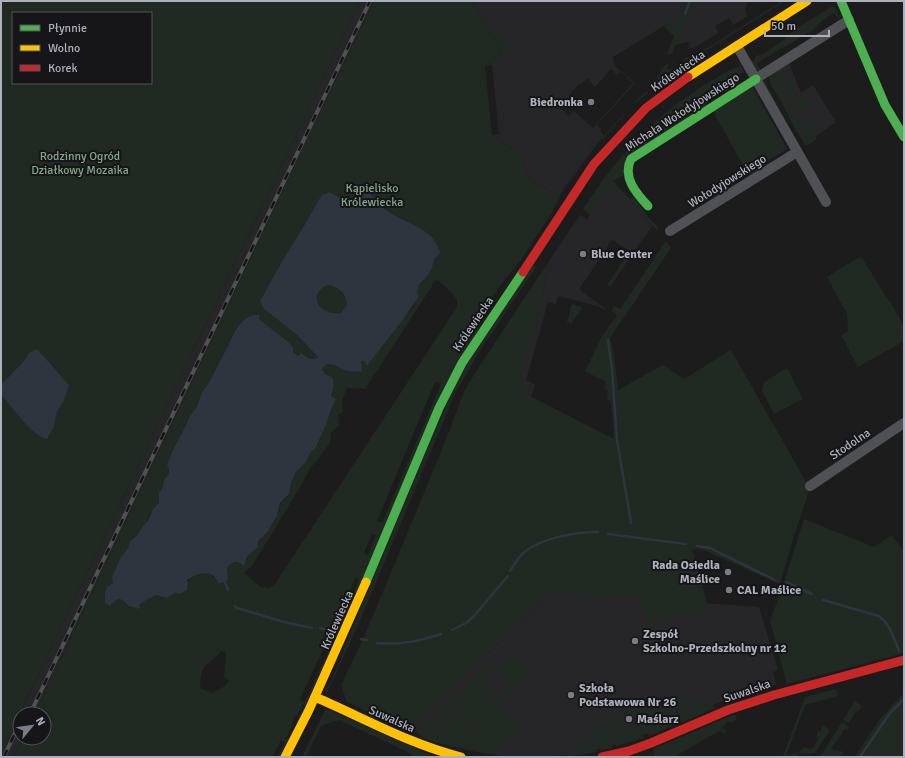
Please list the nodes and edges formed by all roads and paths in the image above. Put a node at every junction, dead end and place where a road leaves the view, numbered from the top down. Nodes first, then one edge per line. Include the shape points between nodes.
1 (807, 1) edge
2 (841, 1) edge
3 (848, 20) junction
4 (737, 46) junction
5 (758, 78) junction
6 (904, 137) edge
7 (797, 152) junction
8 (826, 202) dead end
9 (648, 206) dead end
10 (670, 232) dead end
11 (904, 423) edge
12 (810, 486) dead end
13 (904, 660) edge
14 (315, 697) junction
15 (630, 754) edge
16 (285, 757) edge
17 (461, 757) edge
18 (602, 757) edge

1 - 4 street, Królewiecka
2 - 3 street
3 - 5 street, Michała Wołodyjowskiego
3 - 6 street via 885,104
4 - 5 street
4 - 14 street, Królewiecka via 682,80 646,108 594,164 462,362 439,408 358,602
5 - 7 street
5 - 9 street, Michała Wołodyjowskiego via 636,155 628,163 627,170 635,191
7 - 8 street
7 - 10 street, Wołodyjowskiego
11 - 12 street, Stodolna
13 - 15 street, Suwalska via 774,694 728,710
14 - 16 street, Królewiecka
14 - 17 street, Suwalska via 406,739
15 - 18 street, Suwalska

